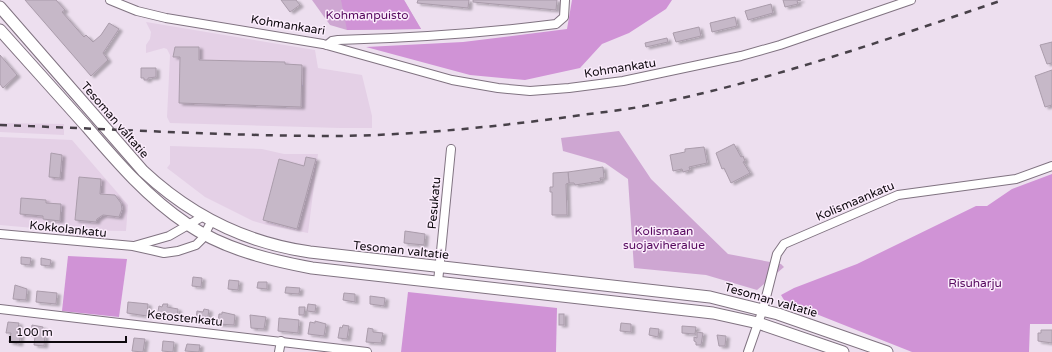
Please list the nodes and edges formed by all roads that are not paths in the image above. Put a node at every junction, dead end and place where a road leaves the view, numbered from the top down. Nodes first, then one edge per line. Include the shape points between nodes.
1 (110, 0) edge
2 (565, 0) edge
3 (911, 0) edge
4 (0, 7) edge
5 (0, 30) edge
6 (327, 45) junction
7 (451, 149) dead end
8 (1052, 166) edge
9 (206, 219) junction
10 (188, 224) junction
11 (0, 234) edge
12 (205, 234) junction
13 (133, 246) junction
14 (440, 267) junction
15 (438, 282) junction
16 (0, 309) edge
17 (763, 309) junction
18 (758, 323) junction
19 (281, 341) junction
20 (279, 352) edge
21 (367, 352) edge
22 (748, 352) edge
23 (843, 352) edge
24 (887, 352) edge

1 - 6 street, Kohmankaari via 137,11 166,18
2 - 6 street, Kohmankaari via 564,17 556,24 456,35 338,40
3 - 6 street, Kohmankatu via 741,56 642,78 550,90 516,90 452,80
4 - 9 main road, Tesoman valtatie via 143,171 163,190
5 - 10 main road, Tesoman valtatie via 114,159 155,200
7 - 14 street, Pesukatu
8 - 17 street, Kolismaankatu via 1016,179 898,195 784,244 777,254
9 - 10 street, Kokkolankatu
9 - 12 street, Kokkolankatu
9 - 14 main road, Tesoman valtatie via 253,239 296,250
10 - 12 main road, Tesoman valtatie
10 - 13 street, Kokkolankatu via 168,236
11 - 13 street, Kokkolankatu
12 - 13 street, Kokkolankatu via 196,245 178,251 164,253
12 - 15 main road, Tesoman valtatie via 235,248 288,263
14 - 15 street, Pesukatu
14 - 17 main road, Tesoman valtatie via 710,297
15 - 18 main road, Tesoman valtatie via 699,311
16 - 19 street, Ketostenkatu
17 - 18 street, Kolismaankatu
17 - 24 main road, Tesoman valtatie
18 - 22 street, Kolismaankatu
18 - 23 main road, Tesoman valtatie
19 - 20 street
19 - 21 street, Ketostenkatu

